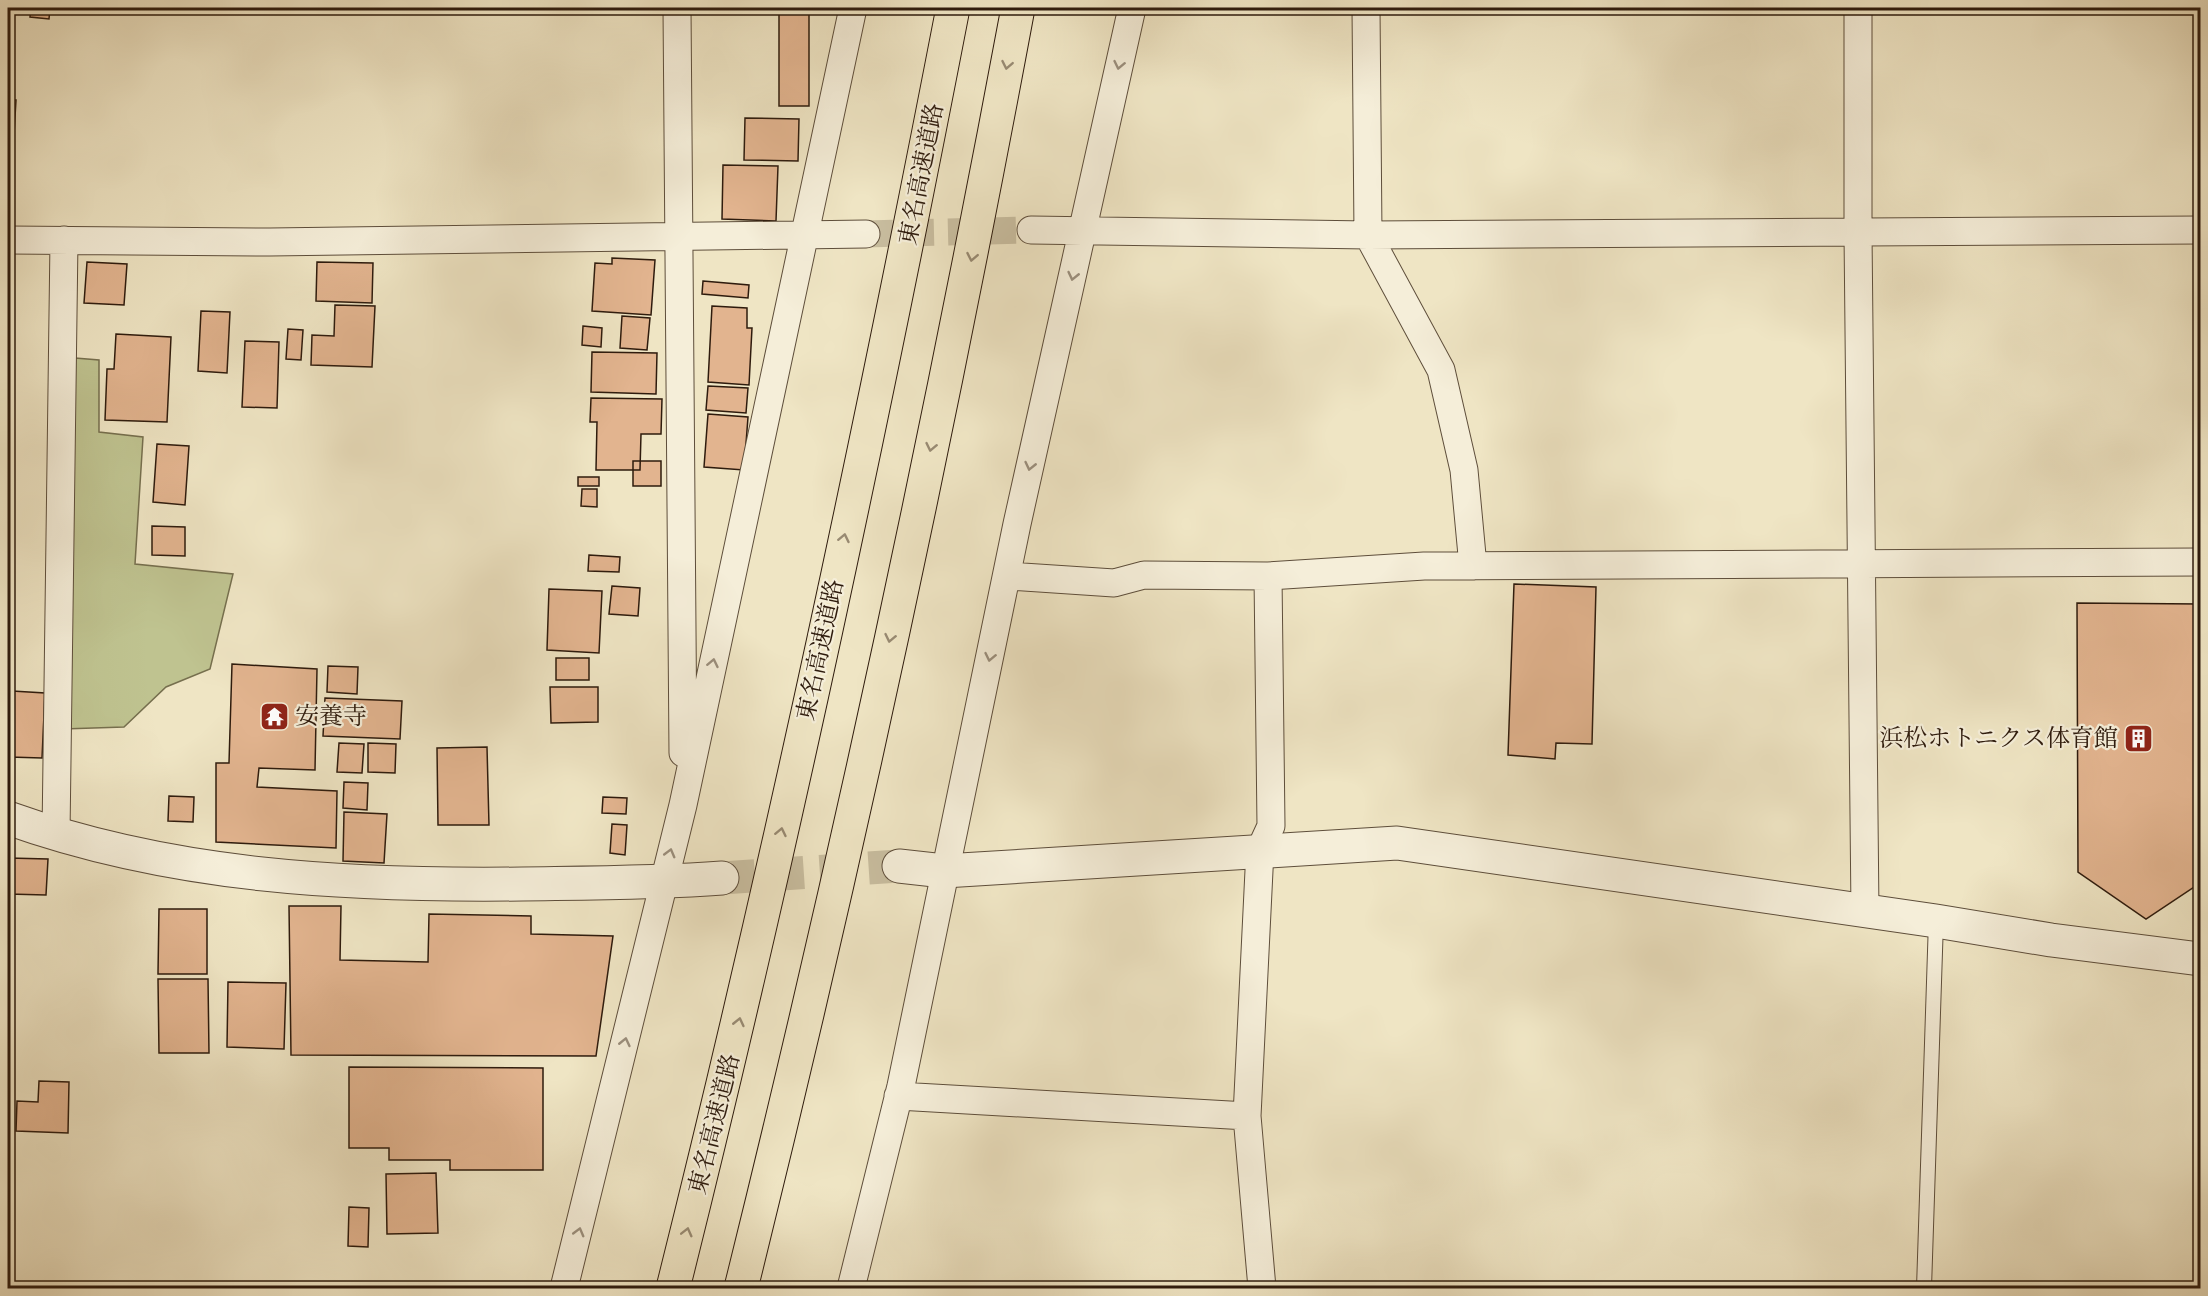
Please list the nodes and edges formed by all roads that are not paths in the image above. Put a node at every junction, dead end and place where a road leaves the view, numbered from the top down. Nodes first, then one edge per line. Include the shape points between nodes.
1 (677, 8) edge
2 (853, 8) edge
3 (953, 8) edge
4 (1018, 8) edge
5 (1132, 8) edge
6 (1365, 8) edge
7 (1858, 8) edge
8 (1031, 230) tunnel mouth
9 (2200, 230) edge
10 (1082, 232) junction
11 (1858, 233) junction
12 (866, 234) tunnel mouth
13 (1368, 236) junction
14 (806, 237) junction
15 (679, 238) junction
16 (8, 240) edge
17 (64, 240) junction
18 (1861, 562) junction
19 (2200, 562) edge
20 (1473, 566) junction
21 (1007, 576) junction
22 (1268, 576) junction
23 (683, 805) junction
24 (8, 818) edge
25 (56, 834) junction
26 (1260, 850) junction
27 (899, 866) tunnel mouth
28 (944, 871) junction
29 (722, 878) tunnel mouth
30 (663, 882) junction
31 (1865, 912) junction
32 (1936, 921) junction
33 (2200, 959) edge
34 (898, 1096) junction
35 (1246, 1116) junction
36 (564, 1288) edge
37 (673, 1288) edge
38 (741, 1288) edge
39 (851, 1288) edge
40 (1262, 1288) edge
41 (1924, 1288) edge

1 - 15 street
2 - 14 street
37 -> 3 highway, 東名高速道路 via 738,1028 903,269
4 -> 38 highway via 962,304 801,1044
5 -> 10 street
6 - 13 street
7 - 11 street
8 - 10 street
9 - 11 street
10 - 13 street
10 -> 21 street
11 - 13 street
11 - 18 street
12 - 14 street
13 - 20 street via 1442,370 1464,470
14 - 15 street
23 -> 14 street
15 - 17 street
15 - 23 street
16 - 17 street
17 - 25 street
18 - 19 street
18 - 20 street
18 - 31 street
20 - 22 street
21 - 22 street via 1114,583 1144,575
21 -> 28 street
22 - 26 street via 1271,826
30 -> 23 street
24 - 25 street
25 - 30 street via 161,860 303,879 441,885
26 - 28 street
26 - 31 street via 1397,843
26 - 35 street
27 - 28 street
28 - 34 street
29 - 30 street
36 -> 30 street
31 - 32 street
32 - 33 street
32 - 41 lane
34 - 35 street
34 - 39 street
35 - 40 street

